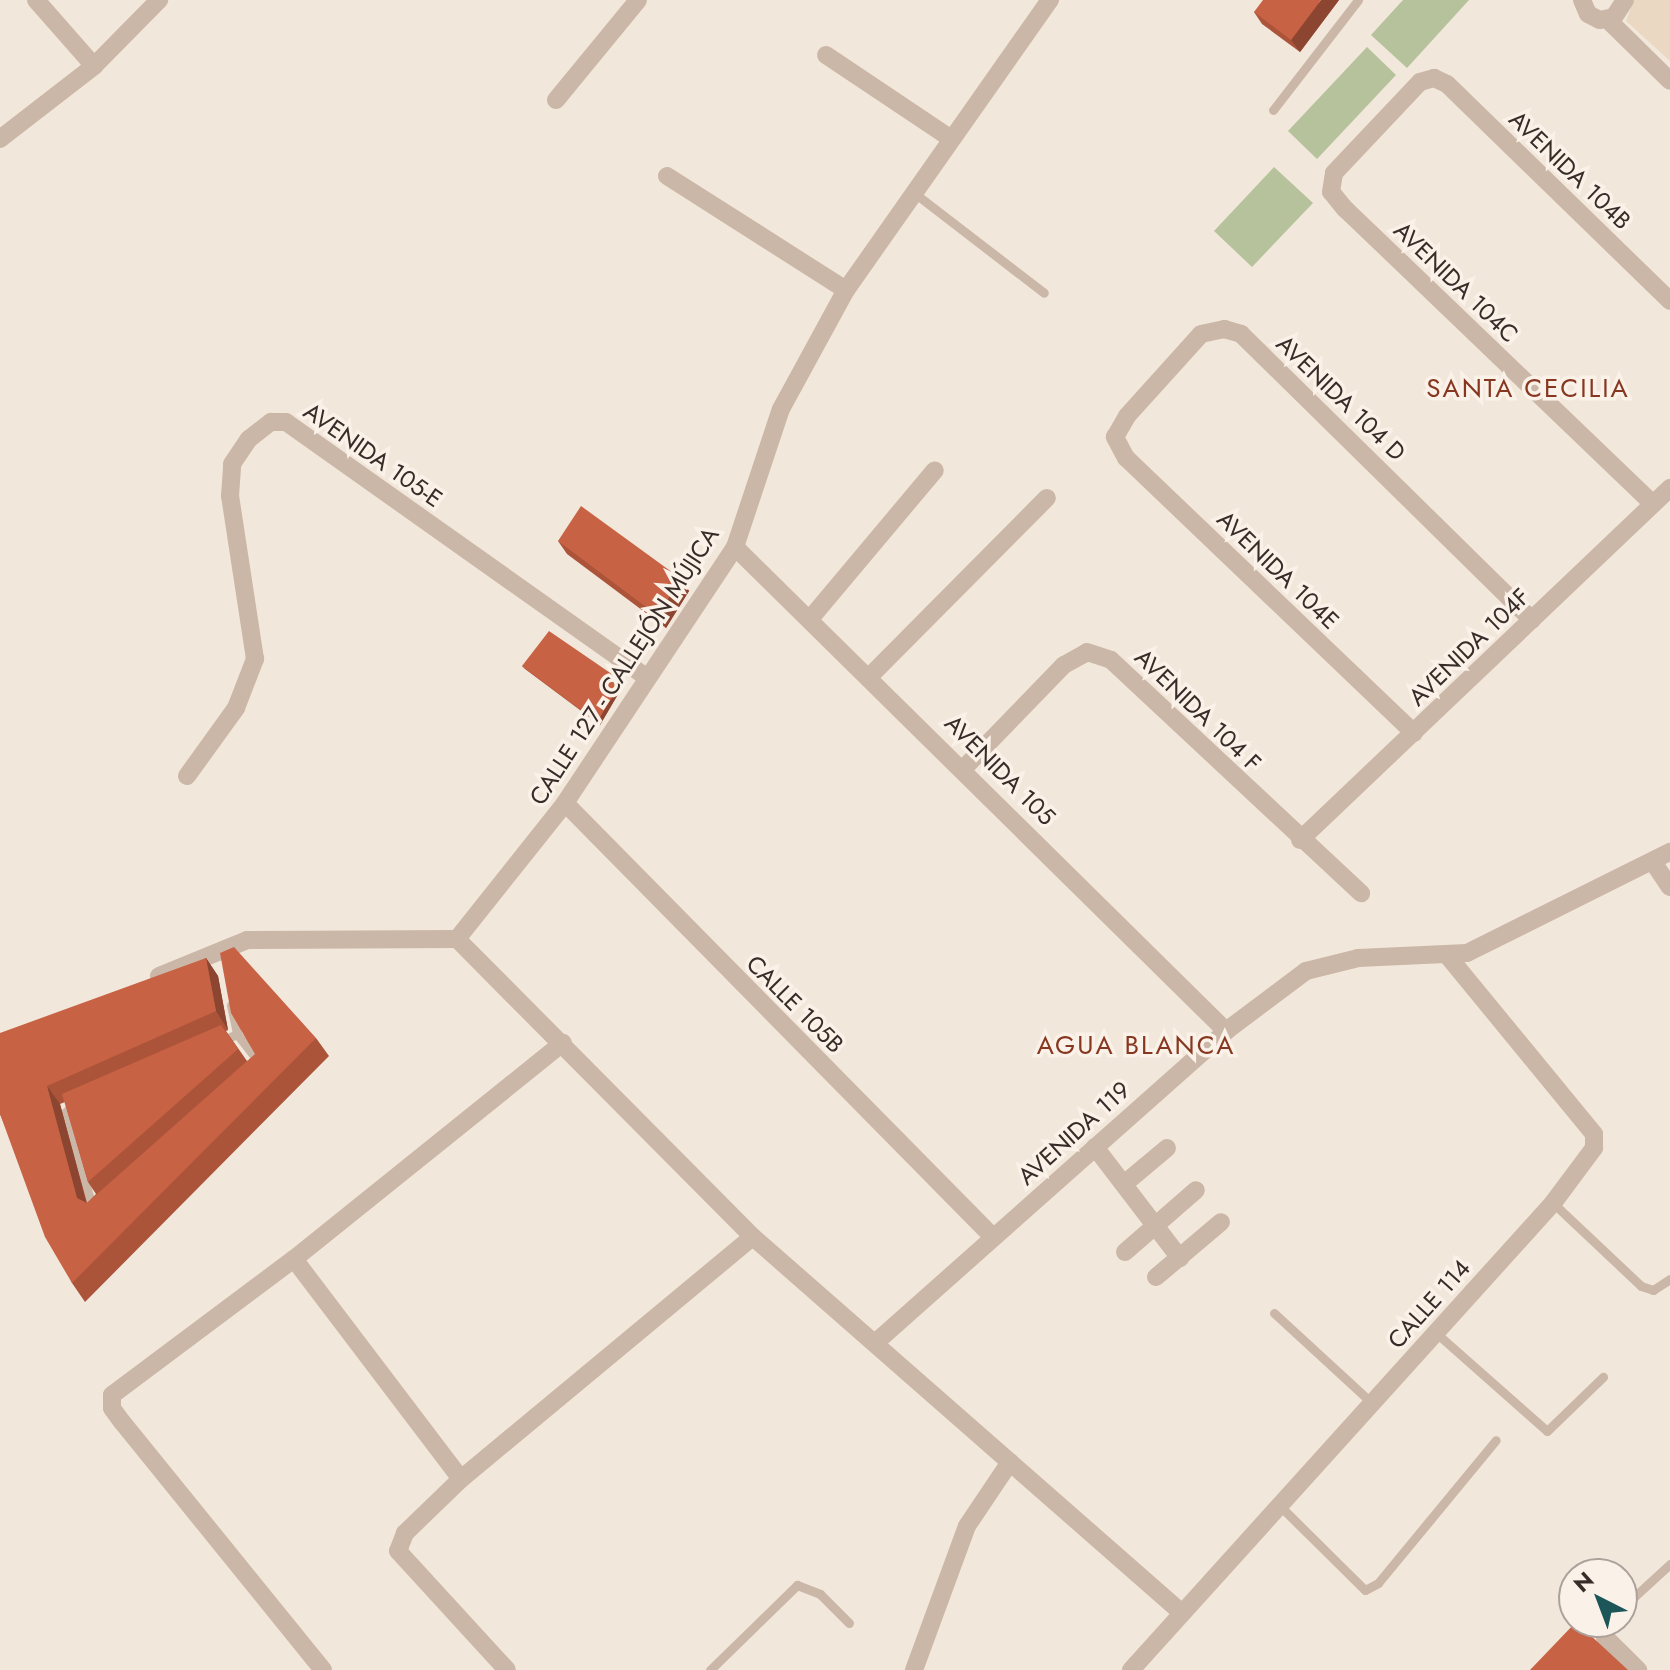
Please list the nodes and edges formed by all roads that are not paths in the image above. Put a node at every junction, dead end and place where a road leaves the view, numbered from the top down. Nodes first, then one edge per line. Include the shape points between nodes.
1 (36, 0) edge
2 (159, 0) edge
3 (1050, 0) edge
4 (1358, 0) edge
5 (1582, 0) edge
6 (1625, 0) edge
7 (634, 1) edge
8 (1607, 19) junction
9 (826, 55) dead end
10 (94, 66) junction
11 (1670, 81) edge
12 (556, 100) dead end
13 (1273, 110) dead end
14 (950, 138) junction
15 (0, 139) edge
16 (667, 176) dead end
17 (913, 192) junction
18 (1331, 192) joint
19 (846, 290) junction
20 (1044, 293) dead end
21 (1670, 301) edge
22 (1115, 437) joint
23 (935, 470) dead end
24 (1670, 488) edge
25 (1047, 498) dead end
26 (1653, 504) junction
27 (735, 547) junction
28 (810, 619) junction
29 (1532, 620) junction
30 (870, 676) junction
31 (648, 678) junction
32 (1414, 733) junction
33 (965, 767) junction
34 (187, 776) dead end
35 (565, 803) junction
36 (1300, 840) junction
37 (1670, 852) edge
38 (1653, 862) junction
39 (1670, 887) edge
40 (1361, 893) dead end
41 (457, 939) junction
42 (1448, 956) junction
43 (135, 986) edge
44 (229, 991) edge
45 (1226, 1031) junction
46 (237, 1034) junction
47 (563, 1043) junction
48 (209, 1046) edge
49 (249, 1079) edge
50 (84, 1098) edge
51 (1095, 1147) junction
52 (1167, 1148) dead end
53 (1124, 1184) junction
54 (1196, 1190) dead end
55 (1553, 1203) junction
56 (102, 1214) edge
57 (1221, 1222) dead end
58 (1154, 1224) junction
59 (753, 1237) junction
60 (993, 1237) junction
61 (1125, 1252) dead end
62 (1180, 1258) junction
63 (294, 1259) junction
64 (1156, 1277) dead end
65 (1670, 1279) edge
66 (1274, 1313) dead end
67 (1435, 1332) junction
68 (875, 1343) junction
69 (1603, 1377) dead end
70 (1372, 1403) junction
71 (1496, 1440) dead end
72 (1010, 1462) junction
73 (461, 1479) junction
74 (1279, 1505) junction
75 (1670, 1564) edge
76 (1638, 1593) edge
77 (1182, 1613) junction
78 (849, 1623) dead end
79 (1606, 1638) edge
80 (323, 1670) edge
81 (507, 1670) edge
82 (710, 1670) edge
83 (914, 1670) edge
84 (1131, 1670) edge
85 (1638, 1670) edge

1 - 10 street
2 - 10 street
3 - 14 street, CALLE 127 - CALLEJÓN MÚJICA
4 - 13 lane
5 - 8 street via 1588,14
6 - 8 street via 1620,12
7 - 12 street
8 - 11 street
9 - 14 street
10 - 15 street
14 - 17 street, CALLE 127 - CALLEJÓN MÚJICA
16 - 19 street
17 - 19 street, CALLE 127 - CALLEJÓN MÚJICA
17 - 20 lane
18 - 21 street, AVENIDA 104B via 1342,159 1420,82 1434,78 1447,84
18 - 26 street, AVENIDA 104C
19 - 27 street, CALLE 127 - CALLEJÓN MÚJICA via 781,409
22 - 29 street, AVENIDA 104 D via 1127,416 1201,334 1224,329 1241,334
22 - 32 street, AVENIDA 104E via 1126,458
23 - 28 street
24 - 26 street, AVENIDA 104F
25 - 30 street
26 - 29 street, AVENIDA 104F
27 - 28 street, AVENIDA 105
27 - 31 street, CALLE 127 - CALLEJÓN MÚJICA
28 - 30 street, AVENIDA 105
29 - 32 street, AVENIDA 104F
30 - 33 street, AVENIDA 105
31 - 34 street, AVENIDA 105-E via 286,422 271,422 249,439 232,464 230,496 255,659 236,708
31 - 35 street, CALLE 127 - CALLEJÓN MÚJICA
32 - 36 street, AVENIDA 104F
33 - 36 street, AVENIDA 104 F via 1064,665 1087,652 1111,660
33 - 45 street, AVENIDA 105
35 - 41 street, CALLE 127 - CALLEJÓN MÚJICA
35 - 60 street, CALLE 105B
36 - 40 street, AVENIDA 104 F
37 - 38 street, AVENIDA 119
38 - 39 street
38 - 42 street, AVENIDA 119 via 1467,953
41 - 43 street via 247,940 222,957
41 - 47 street
42 - 45 street, AVENIDA 119 via 1358,958 1306,971
42 - 55 street, CALLE 114 via 1594,1134 1588,1161
44 - 46 lane
45 - 51 street, AVENIDA 119
46 - 48 lane
46 - 49 lane via 261,1065
47 - 59 street
47 - 63 street
50 - 56 lane via 64,1114 94,1211
51 - 53 street
51 - 60 street, AVENIDA 119
52 - 53 street
53 - 58 street
54 - 58 street
55 - 65 lane via 1641,1286 1653,1290
55 - 67 street, CALLE 114
57 - 62 street
58 - 61 street
58 - 62 street
59 - 68 street
59 - 73 street
60 - 68 street, AVENIDA 119
62 - 64 street
63 - 73 street
63 - 80 street via 112,1395 112,1408
66 - 70 lane
67 - 69 lane via 1547,1431
67 - 70 street, CALLE 114
68 - 72 street
70 - 74 street, CALLE 114
71 - 74 lane via 1378,1583 1365,1590
72 - 77 street
72 - 83 street via 967,1526
73 - 81 street via 405,1533 398,1551
74 - 77 street, CALLE 114
75 - 76 lane
77 - 84 street, CALLE 114
78 - 82 lane via 820,1594 797,1585
79 - 85 street

